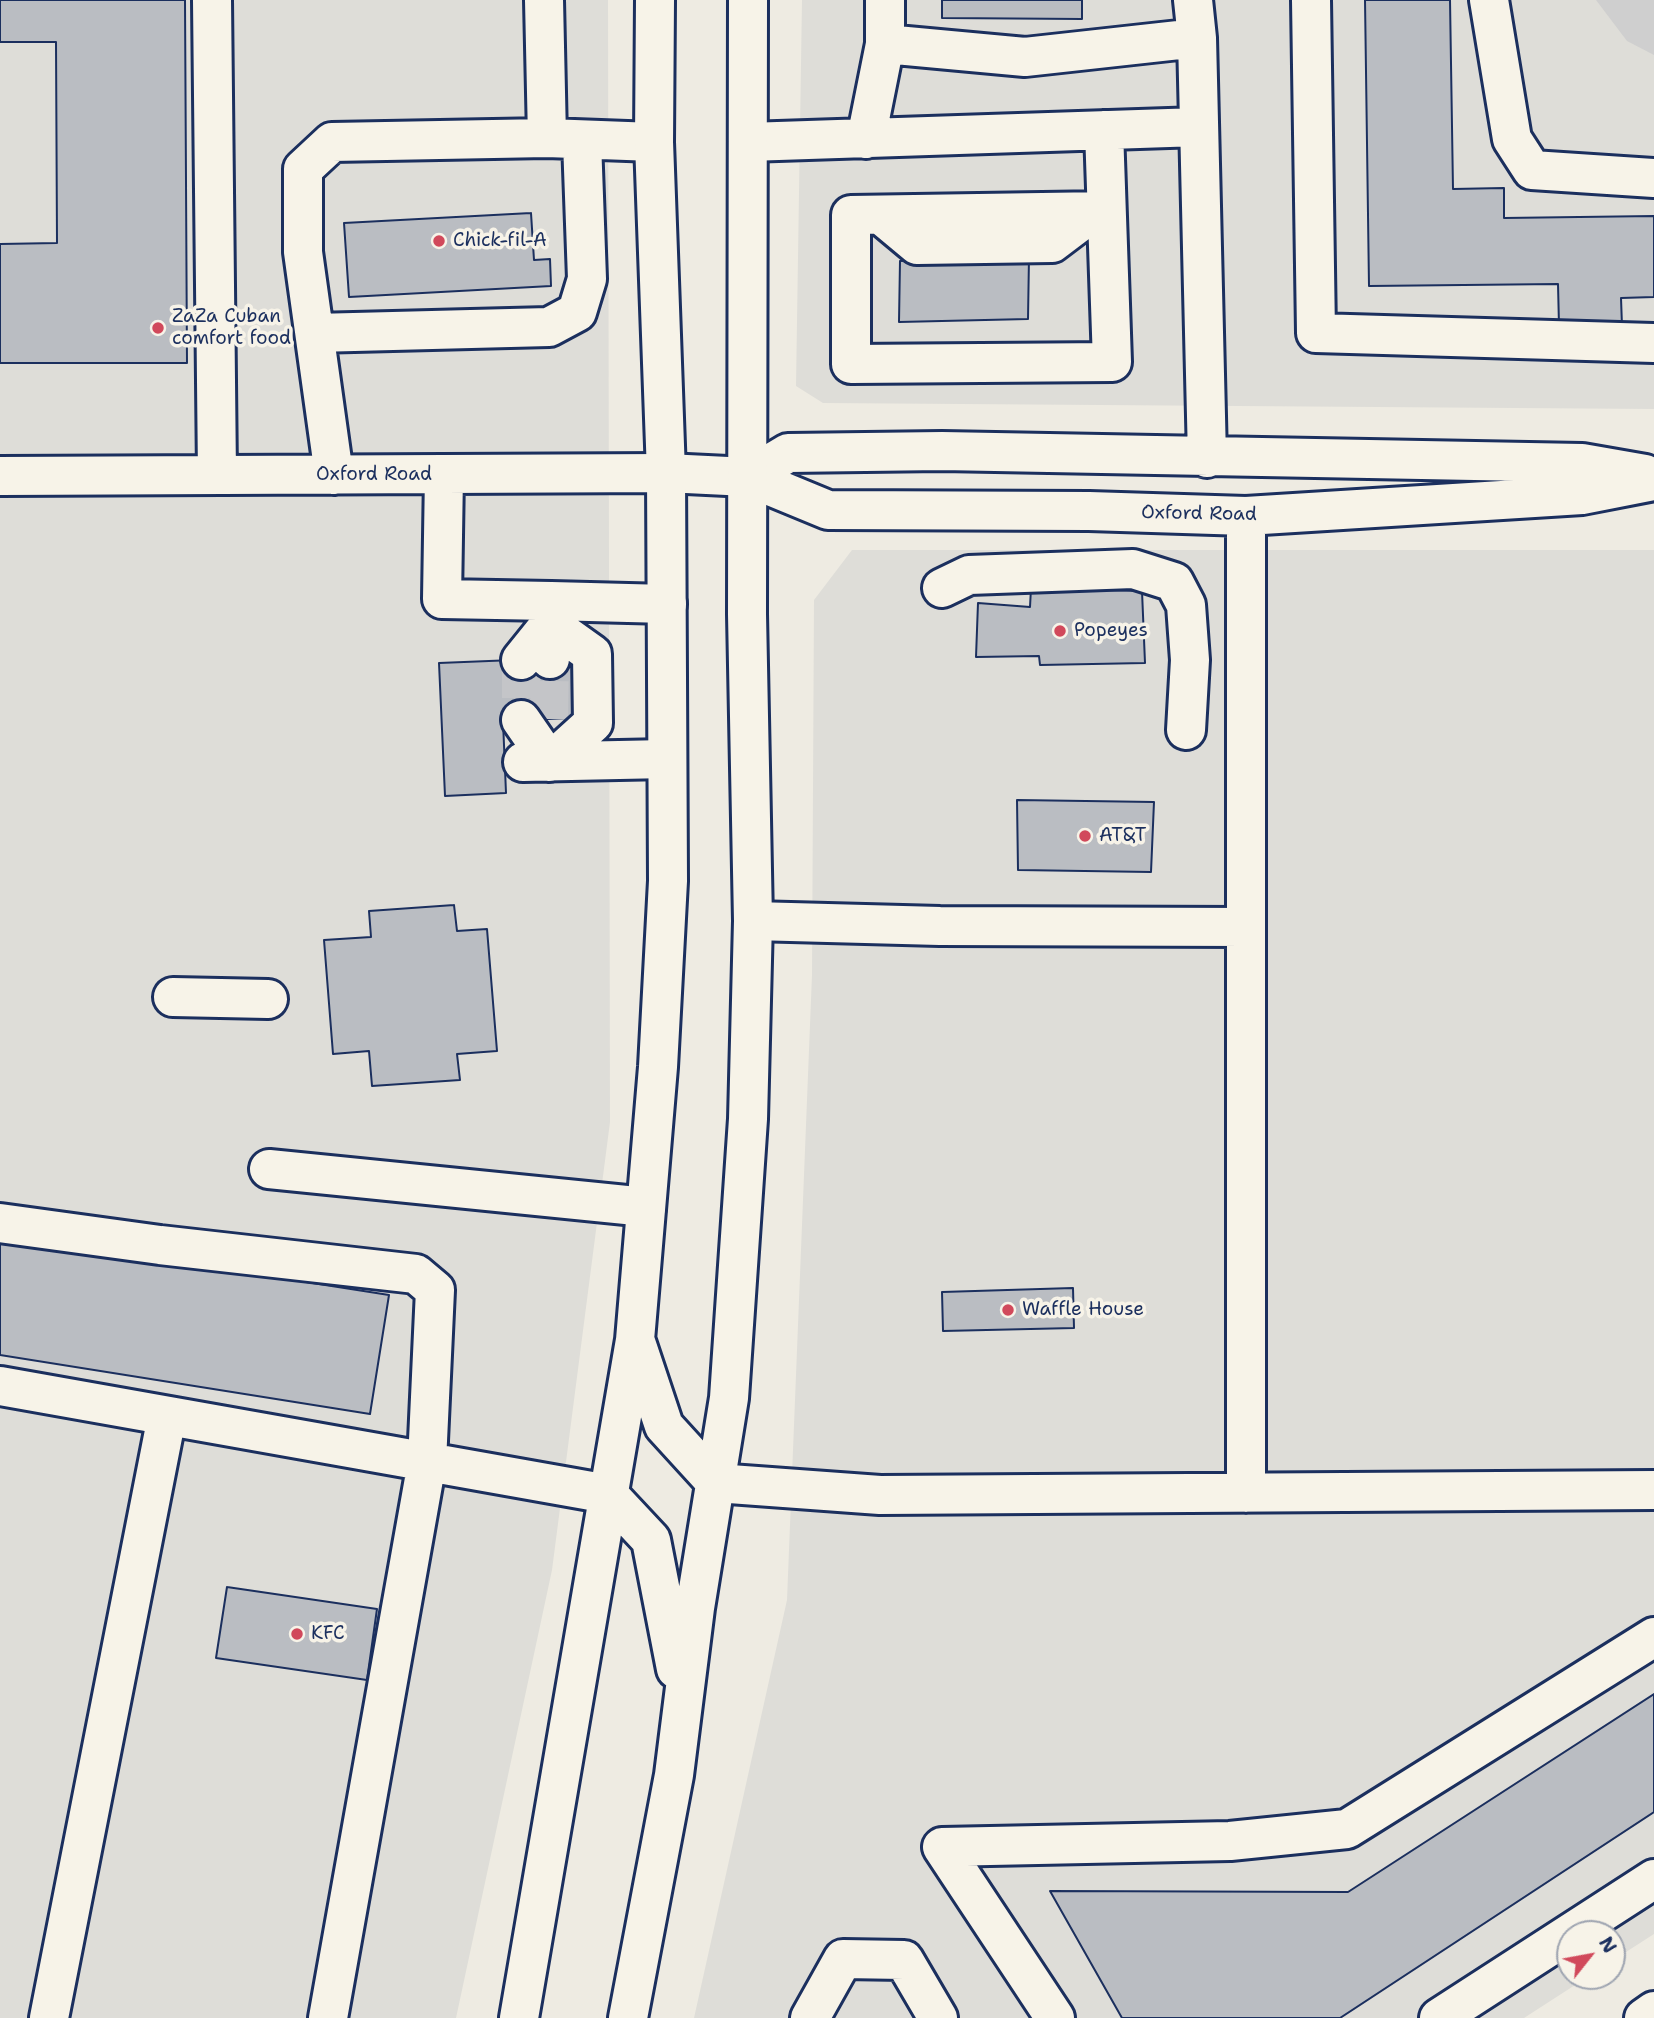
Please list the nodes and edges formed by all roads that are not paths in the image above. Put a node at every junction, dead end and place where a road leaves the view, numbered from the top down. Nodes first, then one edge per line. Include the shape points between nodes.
1 (212, 0) edge
2 (544, 0) edge
3 (655, 0) edge
4 (748, 0) edge
5 (885, 0) edge
6 (1193, 0) edge
7 (1311, 0) edge
8 (1489, 0) edge
9 (1197, 38) junction
10 (885, 44) junction
11 (1199, 127) junction
12 (1104, 130) junction
13 (866, 138) junction
14 (564, 139) junction
15 (654, 142) junction
16 (748, 142) junction
17 (1654, 178) edge
18 (1100, 211) junction
19 (315, 333) junction
20 (1654, 343) edge
21 (1207, 458) junction
22 (666, 473) junction
23 (444, 474) junction
24 (217, 475) junction
25 (334, 475) junction
26 (1654, 475) edge
27 (0, 476) edge
28 (748, 477) junction
29 (1654, 481) edge
30 (1246, 516) junction
31 (942, 588) dead end
32 (667, 604) junction
33 (543, 636) junction
34 (535, 720) tunnel mouth
35 (1186, 730) dead end
36 (667, 759) junction
37 (536, 762) junction
38 (753, 921) junction
39 (1245, 927) junction
40 (173, 997) dead end
41 (268, 999) dead end
42 (269, 1169) dead end
43 (646, 1207) junction
44 (0, 1223) edge
45 (635, 1340) junction
46 (0, 1386) edge
47 (167, 1416) junction
48 (427, 1462) junction
49 (716, 1483) junction
50 (1654, 1490) edge
51 (1246, 1493) junction
52 (608, 1494) junction
53 (1654, 1637) edge
54 (683, 1705) junction
55 (1654, 1879) edge
56 (1654, 2011) edge
57 (49, 2018) edge
58 (328, 2018) edge
59 (519, 2018) edge
60 (628, 2018) edge
61 (810, 2018) edge
62 (938, 2018) edge
63 (1055, 2018) edge
64 (1440, 2018) edge
65 (1644, 2018) edge

1 - 24 main road
2 - 14 main road
3 - 15 main road
4 - 16 main road
5 - 10 main road
6 - 9 main road
7 - 20 main road via 1316,333
8 - 17 main road via 1512,139 1532,170
9 - 10 main road via 1025,57
9 - 11 main road
10 - 13 main road
11 - 12 main road
11 - 21 main road
12 - 13 main road
12 - 18 main road
13 - 16 main road
14 - 15 main road
14 - 19 main road via 332,142 303,169 303,252
14 - 19 main road via 587,279 577,312 549,327
15 - 22 main road
16 - 28 main road
18 - 18 main road via 1112,362 851,364 851,215
19 - 25 main road
21 - 26 main road via 1582,463
21 - 28 main road via 942,451 788,453
22 - 23 main road, Oxford Road
22 - 28 main road, Oxford Road
22 - 32 main road
23 - 25 main road, Oxford Road
23 - 33 main road via 442,599
24 - 25 main road, Oxford Road
24 - 27 main road, Oxford Road
28 - 30 main road, Oxford Road via 828,510
28 - 38 main road
29 - 30 main road, Oxford Road via 1583,495
30 - 39 main road
31 - 35 main road via 969,575 1133,569 1174,582 1186,605 1190,660
32 - 33 main road
32 - 36 main road
33 - 37 main road via 592,654 593,723
34 - 37 main road
36 - 37 main road
36 - 43 main road via 668,881
38 - 39 main road
38 - 49 main road via 748,1119 729,1398
39 - 51 main road
40 - 41 main road
42 - 43 main road
43 - 45 main road
44 - 48 main road via 416,1274 435,1290
45 - 49 main road via 664,1426
45 - 52 main road
46 - 47 main road
47 - 48 main road
47 - 57 main road
48 - 52 main road
48 - 58 main road
49 - 51 main road via 880,1494
49 - 54 main road
50 - 51 main road
52 - 54 main road via 650,1540
52 - 59 main road
53 - 63 main road via 1347,1829 1230,1841 942,1847
54 - 60 main road
55 - 64 main road
56 - 65 main road
61 - 62 main road via 843,1959 904,1960

